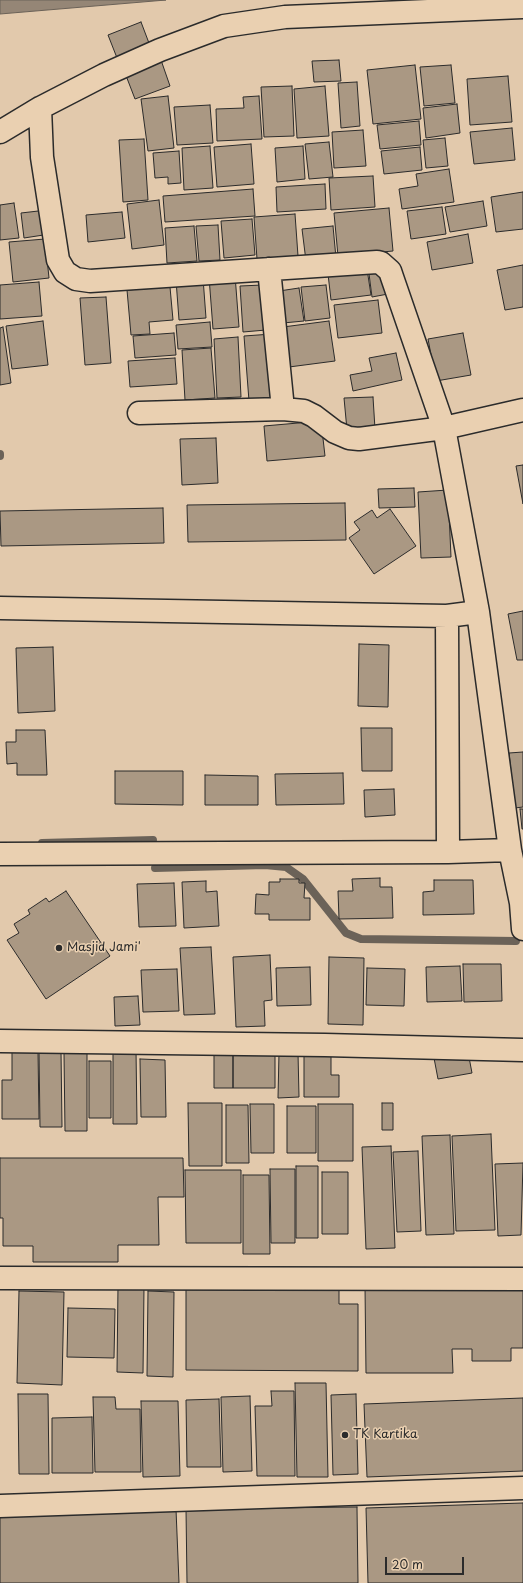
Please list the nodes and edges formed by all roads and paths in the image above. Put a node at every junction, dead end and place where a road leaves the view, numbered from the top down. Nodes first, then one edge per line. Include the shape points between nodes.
1 (522, 11) edge
2 (40, 108) junction
3 (0, 132) edge
4 (269, 269) junction
5 (283, 409) junction
6 (523, 410) edge
7 (139, 413) dead end
8 (444, 428) junction
9 (0, 608) edge
10 (478, 612) junction
11 (447, 616) junction
12 (510, 850) junction
13 (448, 852) junction
14 (0, 854) edge
15 (523, 929) edge
16 (0, 1041) edge
17 (523, 1050) edge
18 (0, 1278) edge
19 (523, 1279) edge
20 (523, 1488) edge
21 (0, 1506) edge

1 - 2 street via 285,17 224,26 160,50
2 - 3 street
2 - 4 street via 45,179 58,260 65,272 76,279 90,281
4 - 5 street
4 - 8 street via 377,262 386,266 392,276
5 - 7 street
5 - 8 street via 304,411 335,432 349,438 359,439
6 - 8 street
8 - 10 street
9 - 11 street
10 - 11 street
10 - 12 street
11 - 13 street
12 - 13 street
12 - 15 street via 521,904
13 - 14 street
16 - 17 street
18 - 19 street
20 - 21 street

